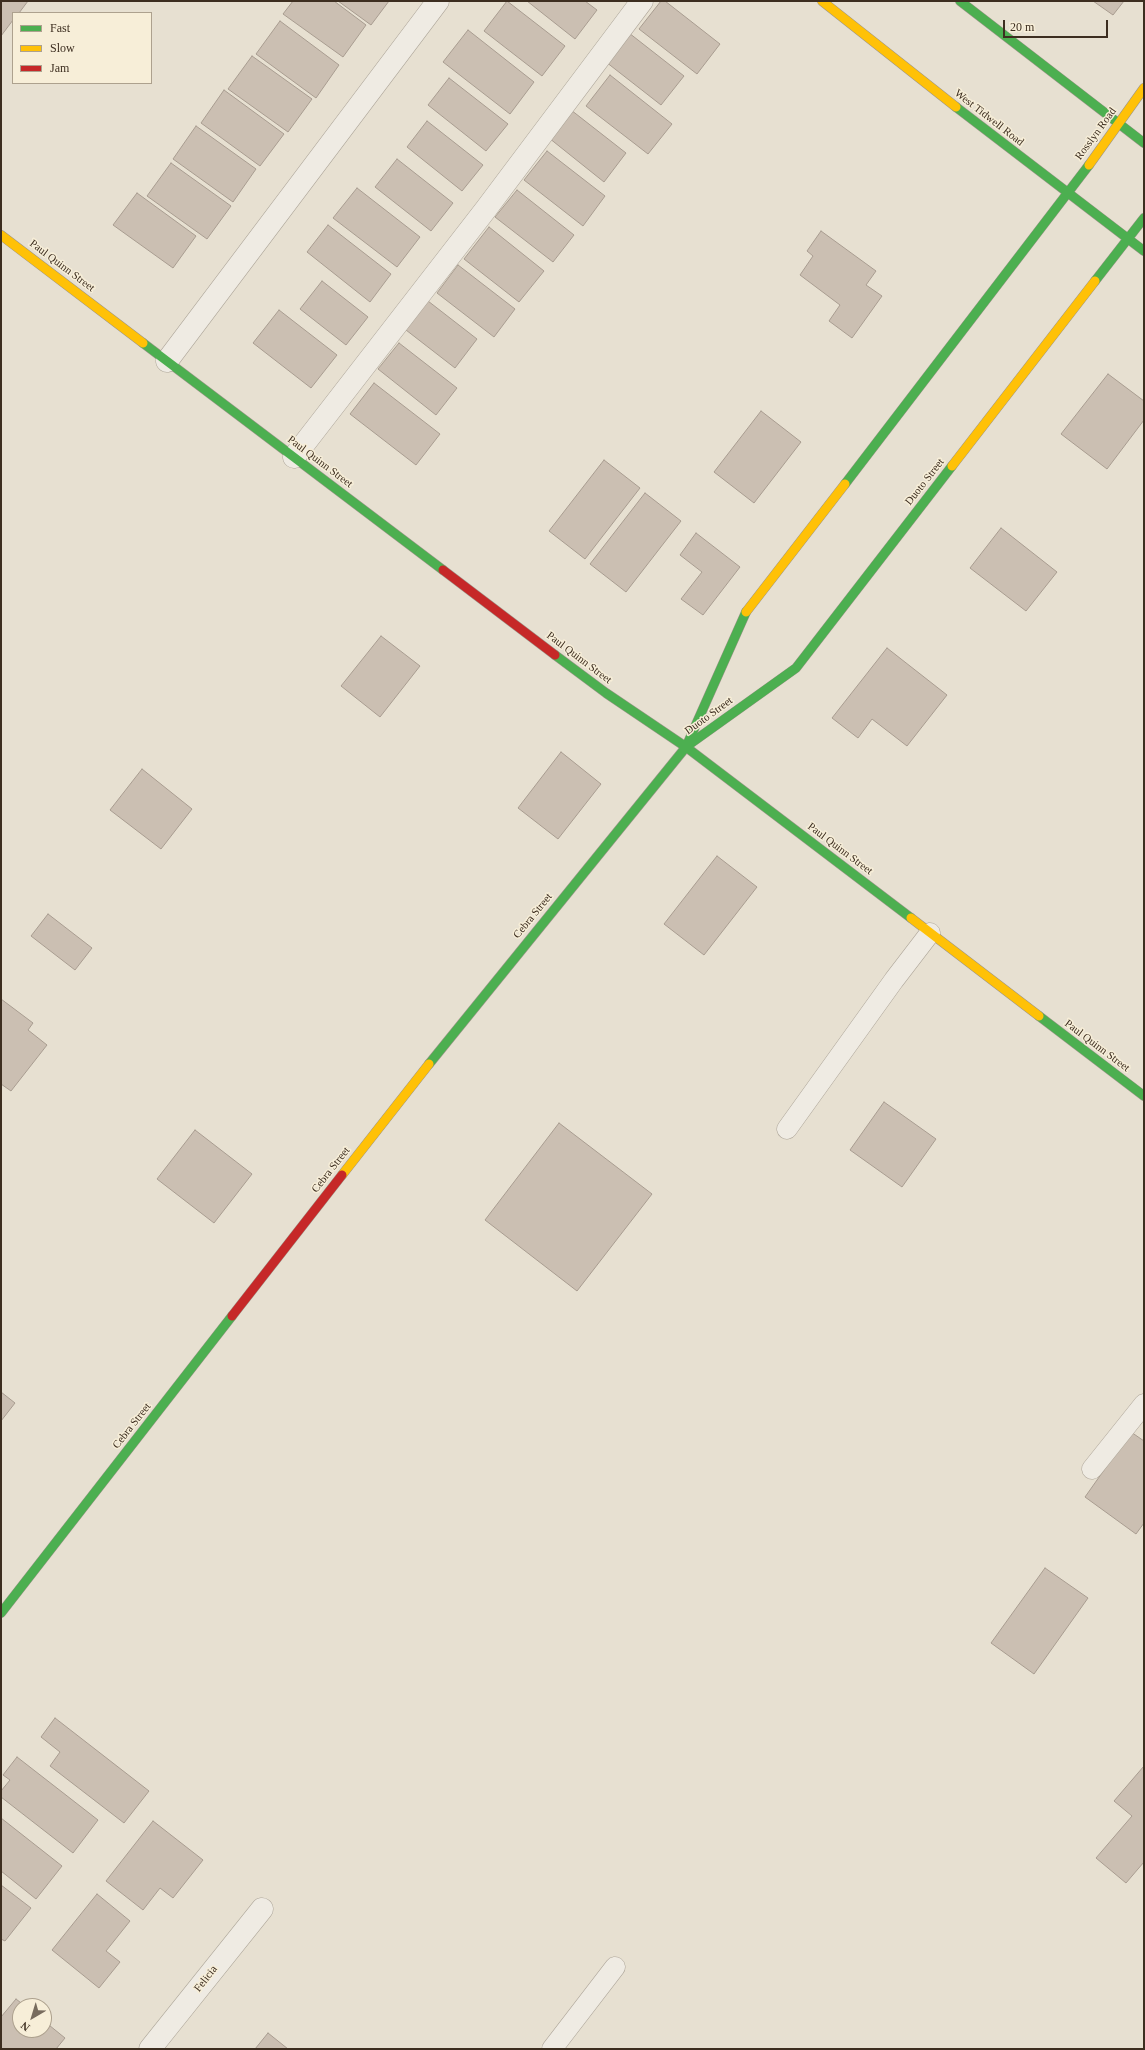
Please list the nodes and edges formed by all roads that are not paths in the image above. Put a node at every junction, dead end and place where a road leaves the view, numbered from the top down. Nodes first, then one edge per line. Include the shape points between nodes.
1 (438, 1) edge
2 (642, 1) edge
3 (822, 1) edge
4 (960, 1) edge
5 (1144, 88) edge
6 (1118, 123) junction
7 (1144, 143) edge
8 (1068, 194) junction
9 (1144, 218) edge
10 (1, 235) edge
11 (1128, 239) junction
12 (1144, 251) edge
13 (167, 361) junction
14 (294, 457) junction
15 (686, 747) junction
16 (930, 933) junction
17 (1144, 1096) edge
18 (787, 1129) dead end
19 (1144, 1404) edge
20 (1092, 1470) dead end
21 (1, 1613) edge
22 (262, 1908) dead end
23 (615, 1967) dead end
24 (150, 2049) edge
25 (552, 2049) edge

1 - 13 street
2 - 14 street via 476,222
3 - 8 street, West Tidwell Road
4 - 6 street
5 - 6 street, Rosslyn Road
6 - 7 street
6 - 8 street, Rosslyn Road
8 - 11 street, West Tidwell Road
8 - 15 street, Duoto Street via 744,615
9 - 11 street
10 - 13 street, Paul Quinn Street
11 - 12 street, West Tidwell Road
11 - 15 street, Duoto Street via 796,668
13 - 14 street, Paul Quinn Street
14 - 15 street, Paul Quinn Street via 606,693
15 - 16 street, Paul Quinn Street
15 - 21 street, Cebra Street via 449,1038
16 - 17 street, Paul Quinn Street
16 - 18 lane
19 - 20 lane
22 - 24 street, Felicia
23 - 25 lane

